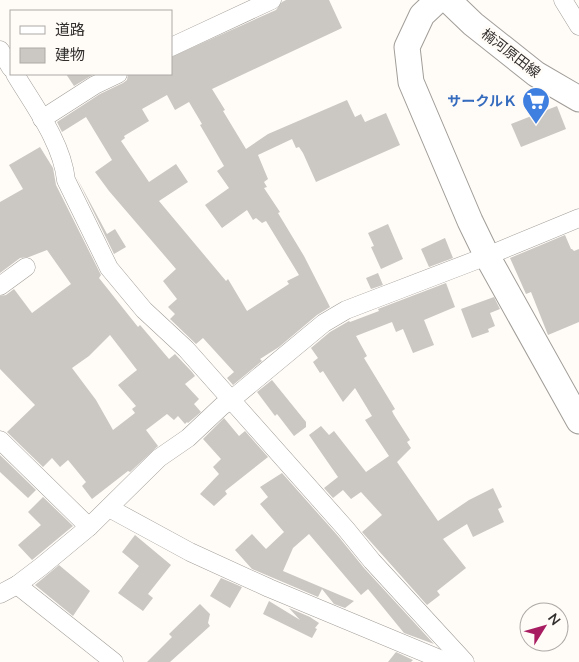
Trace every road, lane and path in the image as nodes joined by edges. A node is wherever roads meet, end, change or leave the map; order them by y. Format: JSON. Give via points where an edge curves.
{"nodes":[{"id":1,"x":272,"y":0,"type":"edge"},
{"id":2,"x":438,"y":0,"type":"edge"},
{"id":3,"x":448,"y":0,"type":"edge"},
{"id":4,"x":563,"y":0,"type":"edge"},
{"id":5,"x":579,"y":26,"type":"edge"},
{"id":6,"x":172,"y":47,"type":"edge"},
{"id":7,"x":0,"y":50,"type":"edge"},
{"id":8,"x":10,"y":66,"type":"edge"},
{"id":9,"x":16,"y":75,"type":"edge"},
{"id":10,"x":116,"y":75,"type":"edge"},
{"id":11,"x":579,"y":99,"type":"edge"},
{"id":12,"x":42,"y":119,"type":"junction"},
{"id":13,"x":579,"y":218,"type":"edge"},
{"id":14,"x":487,"y":256,"type":"junction"},
{"id":15,"x":26,"y":267,"type":"dead end"},
{"id":16,"x":0,"y":286,"type":"edge"},
{"id":17,"x":231,"y":400,"type":"junction"},
{"id":18,"x":579,"y":421,"type":"edge"},
{"id":19,"x":0,"y":440,"type":"edge"},
{"id":20,"x":109,"y":508,"type":"junction"},
{"id":21,"x":89,"y":526,"type":"junction"},
{"id":22,"x":5,"y":590,"type":"edge"},
{"id":23,"x":114,"y":662,"type":"edge"},
{"id":24,"x":447,"y":662,"type":"edge"},
{"id":25,"x":465,"y":662,"type":"edge"}],
"edges":[{"from":1,"to":6,"type":"street"},
{"from":2,"to":14,"type":"street","via":[[422,15],[407,47],[411,82]]},
{"from":3,"to":11,"type":"street","name":"楠河原田線","via":[[536,74]]},
{"from":4,"to":5,"type":"street"},
{"from":7,"to":8,"type":"street"},
{"from":9,"to":12,"type":"street"},
{"from":10,"to":12,"type":"street"},
{"from":12,"to":17,"type":"street","via":[[55,144],[66,180],[110,268],[144,310],[186,349]]},
{"from":13,"to":14,"type":"street"},
{"from":14,"to":17,"type":"street","via":[[346,310],[317,329]]},
{"from":14,"to":18,"type":"street"},
{"from":15,"to":16,"type":"street"},
{"from":17,"to":20,"type":"street","via":[[188,438],[159,458]]},
{"from":17,"to":25,"type":"street"},
{"from":19,"to":21,"type":"street"},
{"from":20,"to":21,"type":"street"},
{"from":20,"to":24,"type":"street","via":[[190,552],[269,588]]},
{"from":21,"to":22,"type":"street"},
{"from":22,"to":23,"type":"street"}]}
